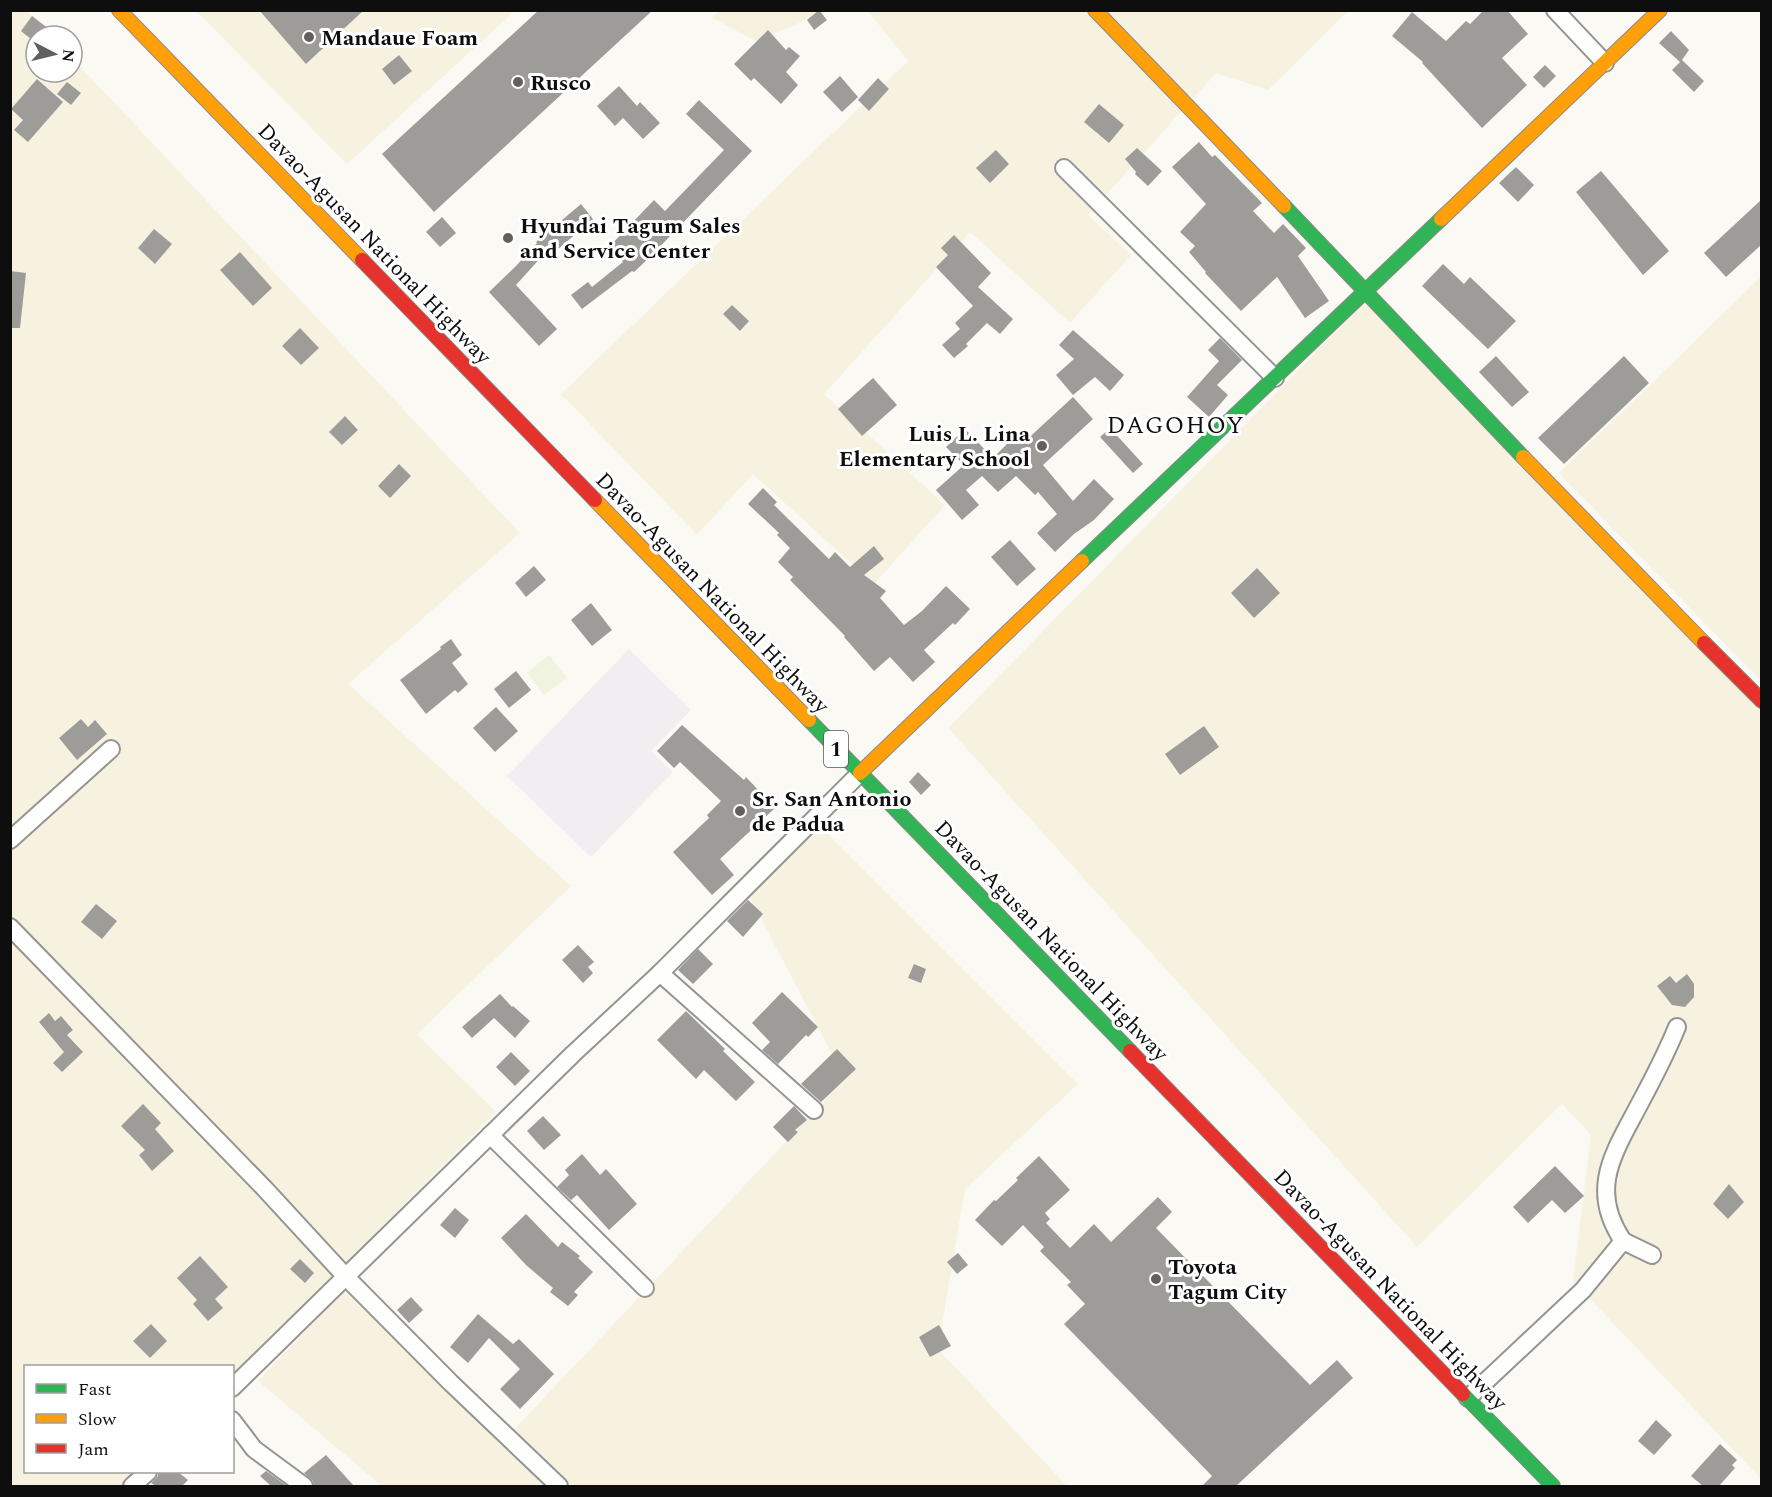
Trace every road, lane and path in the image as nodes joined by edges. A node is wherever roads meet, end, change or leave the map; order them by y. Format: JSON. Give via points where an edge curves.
{"nodes":[{"id":1,"x":119,"y":10,"type":"edge"},
{"id":2,"x":1095,"y":10,"type":"edge"},
{"id":3,"x":1555,"y":10,"type":"edge"},
{"id":4,"x":1660,"y":10,"type":"edge"},
{"id":5,"x":1605,"y":63,"type":"junction"},
{"id":6,"x":1064,"y":168,"type":"dead end"},
{"id":7,"x":1367,"y":291,"type":"junction"},
{"id":8,"x":1275,"y":378,"type":"junction"},
{"id":9,"x":1761,"y":701,"type":"edge"},
{"id":10,"x":111,"y":749,"type":"dead end"},
{"id":11,"x":860,"y":773,"type":"junction"},
{"id":12,"x":10,"y":840,"type":"edge"},
{"id":13,"x":10,"y":927,"type":"edge"},
{"id":14,"x":660,"y":973,"type":"junction"},
{"id":15,"x":1677,"y":1027,"type":"dead end"},
{"id":16,"x":814,"y":1110,"type":"dead end"},
{"id":17,"x":490,"y":1135,"type":"junction"},
{"id":18,"x":1623,"y":1241,"type":"junction"},
{"id":19,"x":1652,"y":1255,"type":"dead end"},
{"id":20,"x":346,"y":1277,"type":"junction"},
{"id":21,"x":645,"y":1288,"type":"dead end"},
{"id":22,"x":234,"y":1386,"type":"edge"},
{"id":23,"x":1468,"y":1398,"type":"junction"},
{"id":24,"x":234,"y":1423,"type":"edge"},
{"id":25,"x":304,"y":1486,"type":"edge"},
{"id":26,"x":559,"y":1486,"type":"edge"},
{"id":27,"x":1553,"y":1486,"type":"edge"}],
"edges":[{"from":1,"to":11,"type":"main road","name":"Davao-Agusan National Highway","number":"1"},
{"from":2,"to":7,"type":"main road"},
{"from":3,"to":5,"type":"street"},
{"from":4,"to":5,"type":"main road"},
{"from":5,"to":7,"type":"main road"},
{"from":6,"to":8,"type":"street"},
{"from":7,"to":8,"type":"main road"},
{"from":7,"to":9,"type":"main road"},
{"from":8,"to":11,"type":"main road"},
{"from":10,"to":12,"type":"street"},
{"from":11,"to":14,"type":"street"},
{"from":11,"to":23,"type":"main road","name":"Davao-Agusan National Highway","number":"1"},
{"from":13,"to":20,"type":"street"},
{"from":14,"to":16,"type":"street"},
{"from":14,"to":17,"type":"street"},
{"from":15,"to":18,"type":"street","via":[[1616,1147],[1608,1171],[1607,1208]]},
{"from":17,"to":20,"type":"street"},
{"from":17,"to":21,"type":"street"},
{"from":18,"to":19,"type":"street"},
{"from":18,"to":23,"type":"street","via":[[1583,1290]]},
{"from":20,"to":22,"type":"street"},
{"from":20,"to":26,"type":"street"},
{"from":23,"to":27,"type":"main road","name":"Davao-Agusan National Highway","number":"1"},
{"from":24,"to":25,"type":"street","via":[[254,1449]]}]}
